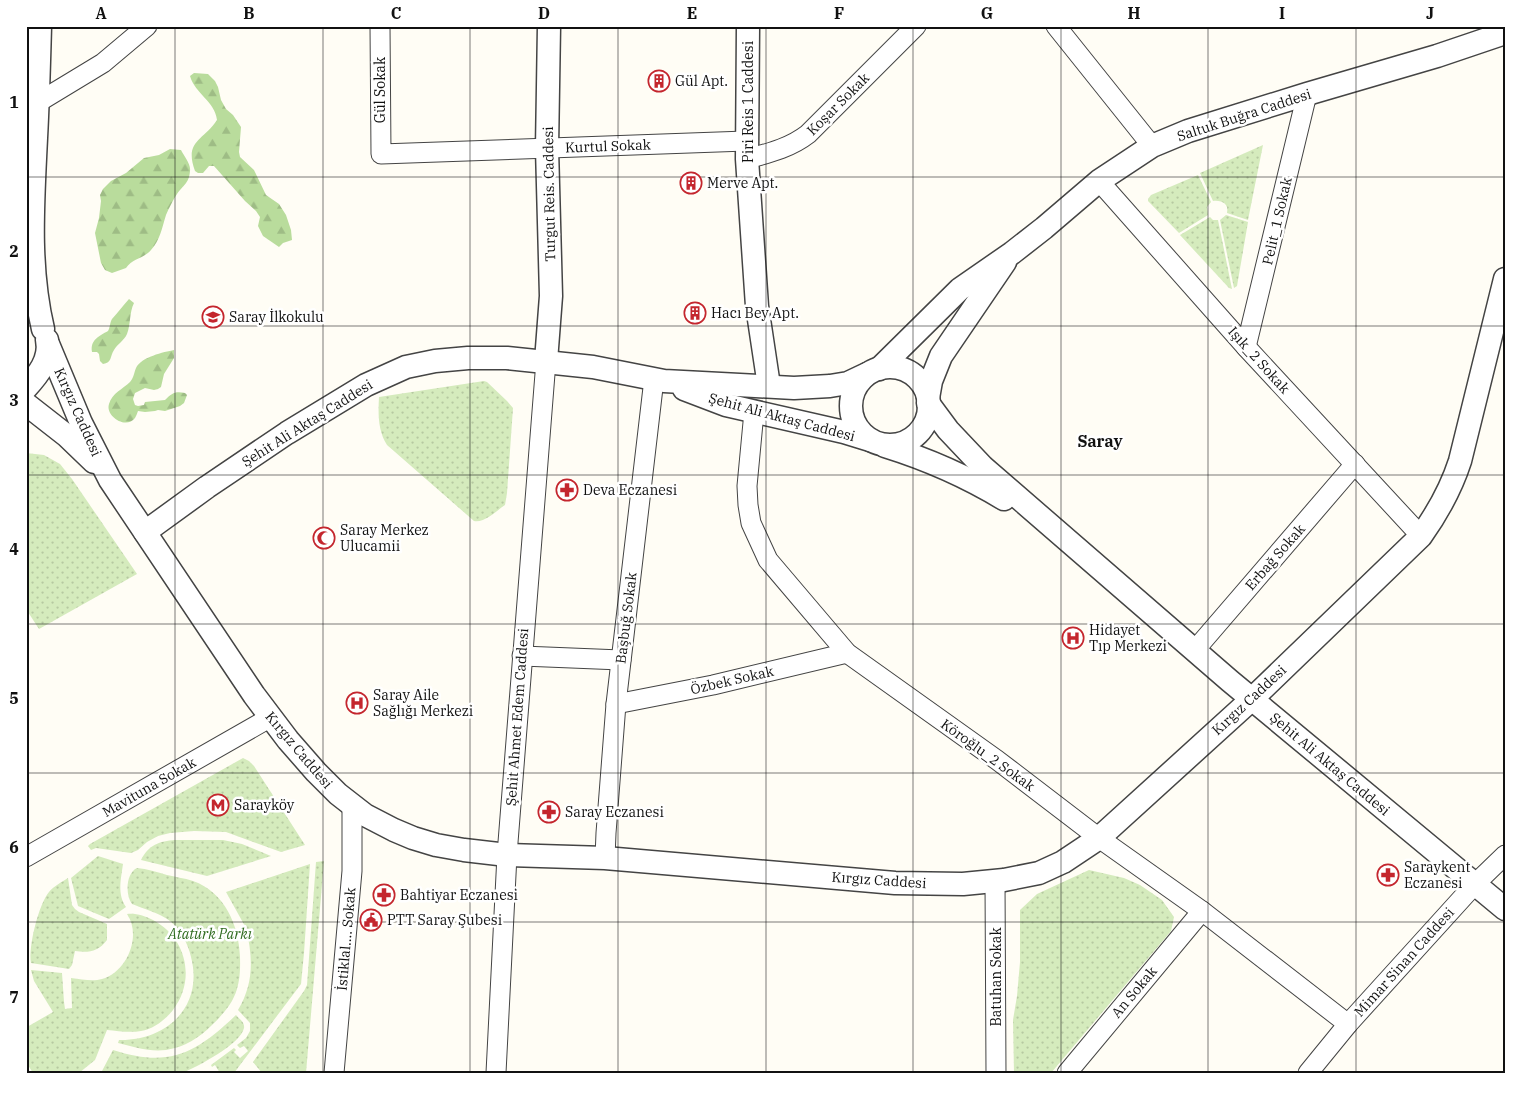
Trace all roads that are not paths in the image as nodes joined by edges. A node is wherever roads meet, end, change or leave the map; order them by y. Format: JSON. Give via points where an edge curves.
{"nodes":[{"id":1,"x":40,"y":26,"type":"edge"},
{"id":2,"x":148,"y":26,"type":"edge"},
{"id":3,"x":380,"y":26,"type":"edge"},
{"id":4,"x":549,"y":26,"type":"edge"},
{"id":5,"x":748,"y":26,"type":"edge"},
{"id":6,"x":916,"y":26,"type":"edge"},
{"id":7,"x":1056,"y":26,"type":"edge"},
{"id":8,"x":1505,"y":33,"type":"edge"},
{"id":9,"x":1307,"y":94,"type":"junction"},
{"id":10,"x":38,"y":103,"type":"junction"},
{"id":11,"x":1152,"y":146,"type":"junction"},
{"id":12,"x":548,"y":148,"type":"junction"},
{"id":13,"x":746,"y":150,"type":"junction"},
{"id":14,"x":381,"y":154,"type":"joint"},
{"id":15,"x":1099,"y":181,"type":"junction"},
{"id":16,"x":1012,"y":253,"type":"junction"},
{"id":17,"x":1504,"y":282,"type":"edge"},
{"id":18,"x":26,"y":314,"type":"edge"},
{"id":19,"x":46,"y":336,"type":"junction"},
{"id":20,"x":1246,"y":348,"type":"junction"},
{"id":21,"x":546,"y":361,"type":"junction"},
{"id":22,"x":873,"y":372,"type":"junction"},
{"id":23,"x":659,"y":380,"type":"junction"},
{"id":24,"x":769,"y":386,"type":"junction"},
{"id":25,"x":26,"y":388,"type":"edge"},
{"id":26,"x":928,"y":400,"type":"junction"},
{"id":27,"x":26,"y":404,"type":"edge"},
{"id":28,"x":754,"y":412,"type":"junction"},
{"id":29,"x":26,"y":422,"type":"edge"},
{"id":30,"x":57,"y":428,"type":"junction"},
{"id":31,"x":877,"y":443,"type":"junction"},
{"id":32,"x":1355,"y":464,"type":"junction"},
{"id":33,"x":110,"y":480,"type":"junction"},
{"id":34,"x":145,"y":532,"type":"junction"},
{"id":35,"x":1421,"y":536,"type":"junction"},
{"id":36,"x":1065,"y":539,"type":"junction"},
{"id":37,"x":1195,"y":650,"type":"junction"},
{"id":38,"x":847,"y":653,"type":"junction"},
{"id":39,"x":522,"y":656,"type":"junction"},
{"id":40,"x":621,"y":660,"type":"junction"},
{"id":41,"x":1252,"y":699,"type":"junction"},
{"id":42,"x":616,"y":704,"type":"junction"},
{"id":43,"x":271,"y":717,"type":"junction"},
{"id":44,"x":352,"y":805,"type":"junction"},
{"id":45,"x":1099,"y":838,"type":"junction"},
{"id":46,"x":507,"y":855,"type":"junction"},
{"id":47,"x":1505,"y":855,"type":"edge"},
{"id":48,"x":26,"y":857,"type":"edge"},
{"id":49,"x":605,"y":858,"type":"junction"},
{"id":50,"x":995,"y":881,"type":"junction"},
{"id":51,"x":1474,"y":884,"type":"junction"},
{"id":52,"x":1505,"y":909,"type":"edge"},
{"id":53,"x":1202,"y":911,"type":"junction"},
{"id":54,"x":1348,"y":1024,"type":"junction"},
{"id":55,"x":334,"y":1073,"type":"edge"},
{"id":56,"x":496,"y":1073,"type":"edge"},
{"id":57,"x":996,"y":1073,"type":"edge"},
{"id":58,"x":1067,"y":1073,"type":"edge"},
{"id":59,"x":1308,"y":1073,"type":"edge"}],
"edges":[{"from":1,"to":10,"type":"street"},
{"from":2,"to":10,"type":"street","via":[[103,63]]},
{"from":3,"to":14,"type":"street","name":"Gül Sokak"},
{"from":4,"to":12,"type":"street","name":"Turgut Reis. Caddesi"},
{"from":5,"to":13,"type":"street","name":"Piri Reis 1 Caddesi"},
{"from":6,"to":13,"type":"street","name":"Koşar Sokak","via":[[798,142],[774,152]]},
{"from":7,"to":11,"type":"street"},
{"from":8,"to":9,"type":"street","name":"Saltuk Buğra Caddesi"},
{"from":9,"to":11,"type":"street","name":"Saltuk Buğra Caddesi","via":[[1188,131]]},
{"from":9,"to":20,"type":"street","name":"Pelit_1 Sokak"},
{"from":10,"to":19,"type":"street","via":[[33,240],[35,289]]},
{"from":11,"to":15,"type":"street","name":"Saltuk Buğra Caddesi"},
{"from":12,"to":13,"type":"street","name":"Kurtul Sokak"},
{"from":12,"to":14,"type":"street","name":"Kurtul Sokak"},
{"from":12,"to":21,"type":"street","name":"Turgut Reis. Caddesi","via":[[551,296]]},
{"from":13,"to":24,"type":"street","name":"Piri Reis 1 Caddesi","via":[[757,306]]},
{"from":15,"to":16,"type":"street","name":"Saltuk Buğra Caddesi"},
{"from":15,"to":20,"type":"street","name":"Işık_2 Sokak"},
{"from":16,"to":22,"type":"street","name":"Saltuk Buğra Caddesi","via":[[960,289]]},
{"from":16,"to":26,"type":"street","name":"Saltuk Buğra Caddesi","via":[[941,356],[931,381]]},
{"from":17,"to":35,"type":"street","name":"Kırgız Caddesi","via":[[1460,461],[1440,508]]},
{"from":18,"to":19,"type":"street","via":[[35,320]]},
{"from":19,"to":25,"type":"street","via":[[45,358],[39,374]]},
{"from":19,"to":33,"type":"street","name":"Kırgız Caddesi","via":[[81,423]]},
{"from":20,"to":32,"type":"street","name":"Işık_2 Sokak"},
{"from":21,"to":23,"type":"street","name":"Şehit Ali Aktaş Caddesi"},
{"from":21,"to":34,"type":"street","name":"Şehit Ali Aktaş Caddesi","via":[[507,358],[435,361],[383,376],[287,433]]},
{"from":21,"to":39,"type":"street","name":"Şehit Ahmet Edem Caddesi"},
{"from":22,"to":24,"type":"street","name":"Şehit Ali Aktaş Caddesi","via":[[848,383],[830,386]]},
{"from":22,"to":26,"type":"street","name":"Şehit Ali Aktaş Caddesi","via":[[891,367],[904,370],[923,386]]},
{"from":22,"to":31,"type":"street","name":"Şehit Ali Aktaş Caddesi","via":[[858,383],[852,394],[851,407],[856,427]]},
{"from":23,"to":24,"type":"street","name":"Şehit Ali Aktaş Caddesi"},
{"from":23,"to":28,"type":"street","name":"Şehit Ali Aktaş Caddesi"},
{"from":23,"to":40,"type":"street","name":"Başbuğ Sokak"},
{"from":26,"to":31,"type":"street","name":"Şehit Ali Aktaş Caddesi","via":[[925,423],[912,439],[898,444]]},
{"from":26,"to":36,"type":"street","name":"Şehit Ali Aktaş Caddesi","via":[[948,430],[983,467]]},
{"from":27,"to":30,"type":"street","name":"Kırgız Caddesi"},
{"from":28,"to":31,"type":"street","name":"Şehit Ali Aktaş Caddesi","via":[[844,432]]},
{"from":28,"to":38,"type":"street","name":"Köroğlu_2 Sokak","via":[[747,486],[751,523],[768,560]]},
{"from":29,"to":30,"type":"street"},
{"from":30,"to":33,"type":"street","name":"Kırgız Caddesi"},
{"from":31,"to":36,"type":"street","name":"Şehit Ali Aktaş Caddesi","via":[[914,455],[983,486]]},
{"from":32,"to":35,"type":"street","name":"Işık_2 Sokak"},
{"from":32,"to":37,"type":"street","name":"Erbağ Sokak"},
{"from":33,"to":34,"type":"street","name":"Kırgız Caddesi"},
{"from":34,"to":43,"type":"street","name":"Kırgız Caddesi"},
{"from":35,"to":41,"type":"street","name":"Kırgız Caddesi"},
{"from":36,"to":37,"type":"street","name":"Şehit Ali Aktaş Caddesi"},
{"from":37,"to":41,"type":"street","name":"Şehit Ali Aktaş Caddesi"},
{"from":38,"to":42,"type":"street","name":"Özbek Sokak","via":[[713,686]]},
{"from":38,"to":45,"type":"street","name":"Köroğlu_2 Sokak","via":[[997,760]]},
{"from":39,"to":40,"type":"street"},
{"from":39,"to":46,"type":"street","name":"Şehit Ahmet Edem Caddesi"},
{"from":40,"to":42,"type":"street","name":"Başbuğ Sokak"},
{"from":41,"to":45,"type":"street","name":"Kırgız Caddesi"},
{"from":41,"to":51,"type":"street","name":"Şehit Ali Aktaş Caddesi"},
{"from":42,"to":49,"type":"street","name":"Başbuğ Sokak"},
{"from":43,"to":44,"type":"street","name":"Kırgız Caddesi","via":[[316,772]]},
{"from":43,"to":48,"type":"street","name":"Mavituna Sokak"},
{"from":44,"to":46,"type":"street","name":"Kırgız Caddesi","via":[[365,815],[413,838],[436,845]]},
{"from":44,"to":55,"type":"street","name":"İstiklal.... Sokak","via":[[352,871]]},
{"from":45,"to":50,"type":"street","name":"Kırgız Caddesi","via":[[1063,862],[1039,873]]},
{"from":45,"to":53,"type":"street","name":"Köroğlu_2 Sokak"},
{"from":46,"to":49,"type":"street","name":"Kırgız Caddesi"},
{"from":46,"to":56,"type":"street","name":"Şehit Ahmet Edem Caddesi"},
{"from":47,"to":51,"type":"street","name":"Mimar Sinan Caddesi"},
{"from":49,"to":50,"type":"street","name":"Kırgız Caddesi","via":[[895,883]]},
{"from":50,"to":57,"type":"street","name":"Batuhan Sokak"},
{"from":51,"to":52,"type":"street","name":"Şehit Ali Aktaş Caddesi"},
{"from":51,"to":54,"type":"street","name":"Mimar Sinan Caddesi"},
{"from":53,"to":54,"type":"street","name":"Köroğlu_2 Sokak"},
{"from":53,"to":58,"type":"street","name":"An Sokak"},
{"from":54,"to":59,"type":"street","name":"Mimar Sinan Caddesi"}]}
